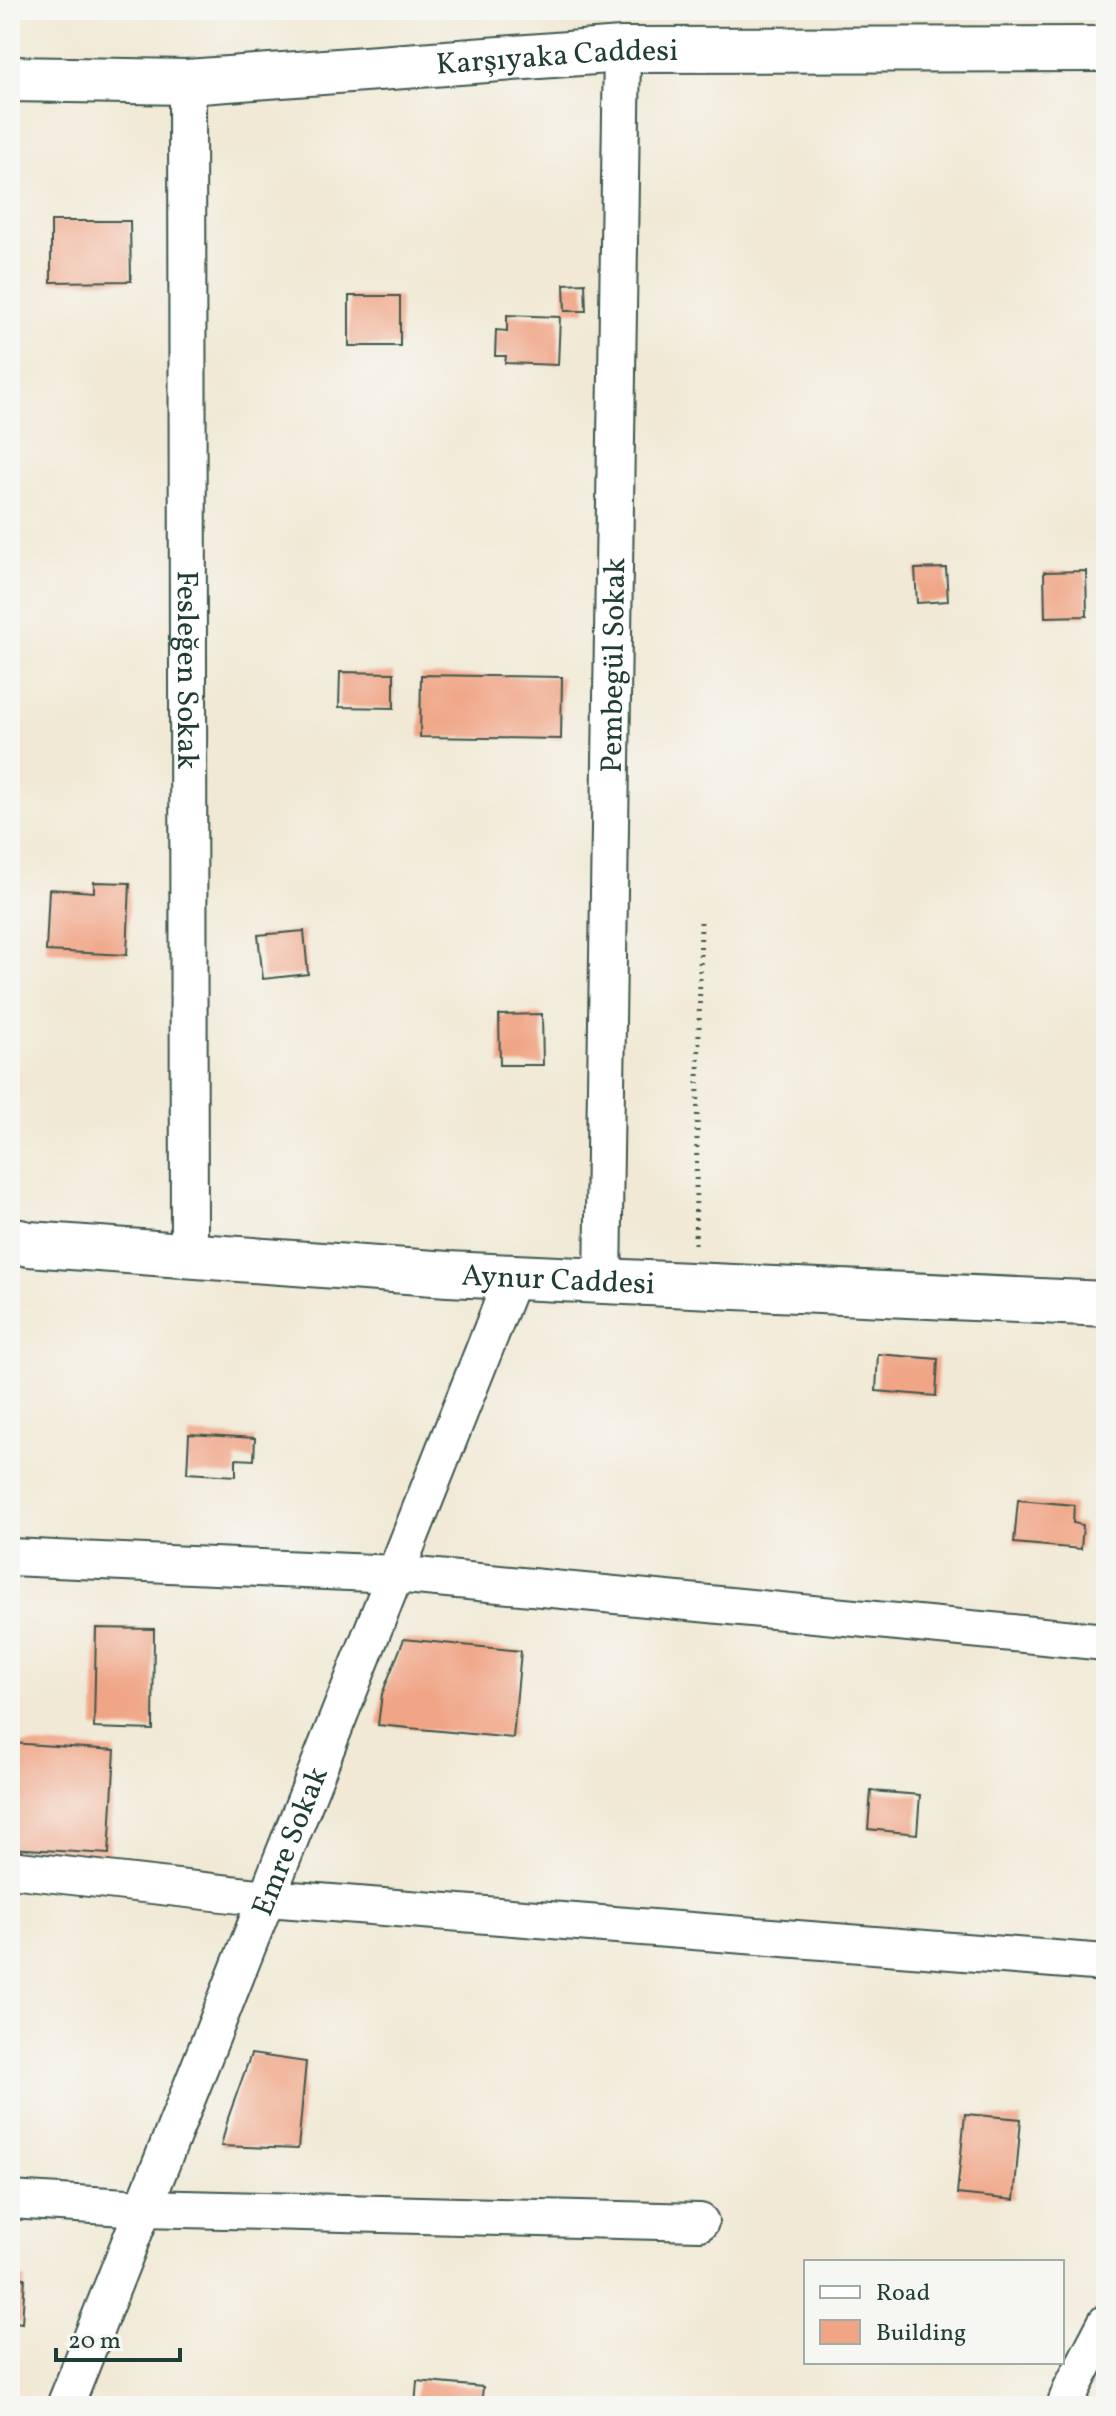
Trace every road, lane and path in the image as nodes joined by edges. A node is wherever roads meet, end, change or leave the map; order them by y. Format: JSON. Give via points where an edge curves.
{"nodes":[{"id":1,"x":1106,"y":49,"type":"edge"},
{"id":2,"x":622,"y":50,"type":"junction"},
{"id":3,"x":10,"y":79,"type":"edge"},
{"id":4,"x":187,"y":82,"type":"junction"},
{"id":5,"x":701,"y":922,"type":"dead end"},
{"id":6,"x":10,"y":1240,"type":"edge"},
{"id":7,"x":189,"y":1256,"type":"junction"},
{"id":8,"x":513,"y":1277,"type":"junction"},
{"id":9,"x":603,"y":1281,"type":"junction"},
{"id":10,"x":694,"y":1285,"type":"junction"},
{"id":11,"x":1106,"y":1304,"type":"edge"},
{"id":12,"x":10,"y":1557,"type":"edge"},
{"id":13,"x":395,"y":1574,"type":"junction"},
{"id":14,"x":1106,"y":1642,"type":"edge"},
{"id":15,"x":10,"y":1869,"type":"edge"},
{"id":16,"x":267,"y":1898,"type":"junction"},
{"id":17,"x":1106,"y":1963,"type":"edge"},
{"id":18,"x":10,"y":2200,"type":"edge"},
{"id":19,"x":143,"y":2208,"type":"junction"},
{"id":20,"x":700,"y":2222,"type":"dead end"},
{"id":21,"x":1106,"y":2323,"type":"edge"},
{"id":22,"x":65,"y":2406,"type":"edge"},
{"id":23,"x":1065,"y":2406,"type":"edge"}],
"edges":[{"from":1,"to":2,"type":"street","name":"Karşıyaka Caddesi"},
{"from":2,"to":4,"type":"street","name":"Karşıyaka Caddesi"},
{"from":2,"to":9,"type":"street","name":"Pembegül Sokak"},
{"from":3,"to":4,"type":"street","name":"Karşıyaka Caddesi"},
{"from":4,"to":7,"type":"street","name":"Fesleğen Sokak"},
{"from":5,"to":10,"type":"path"},
{"from":6,"to":7,"type":"street","name":"Aynur Caddesi"},
{"from":7,"to":8,"type":"street","name":"Aynur Caddesi"},
{"from":8,"to":9,"type":"street","name":"Aynur Caddesi"},
{"from":8,"to":13,"type":"street","name":"Emre Sokak"},
{"from":9,"to":10,"type":"street","name":"Aynur Caddesi"},
{"from":10,"to":11,"type":"street","name":"Aynur Caddesi"},
{"from":12,"to":13,"type":"street"},
{"from":13,"to":14,"type":"street"},
{"from":13,"to":16,"type":"street","name":"Emre Sokak"},
{"from":15,"to":16,"type":"street"},
{"from":16,"to":17,"type":"street"},
{"from":16,"to":19,"type":"street","name":"Emre Sokak"},
{"from":18,"to":19,"type":"street"},
{"from":19,"to":20,"type":"street"},
{"from":19,"to":22,"type":"street","name":"Emre Sokak"},
{"from":21,"to":23,"type":"street"}]}
